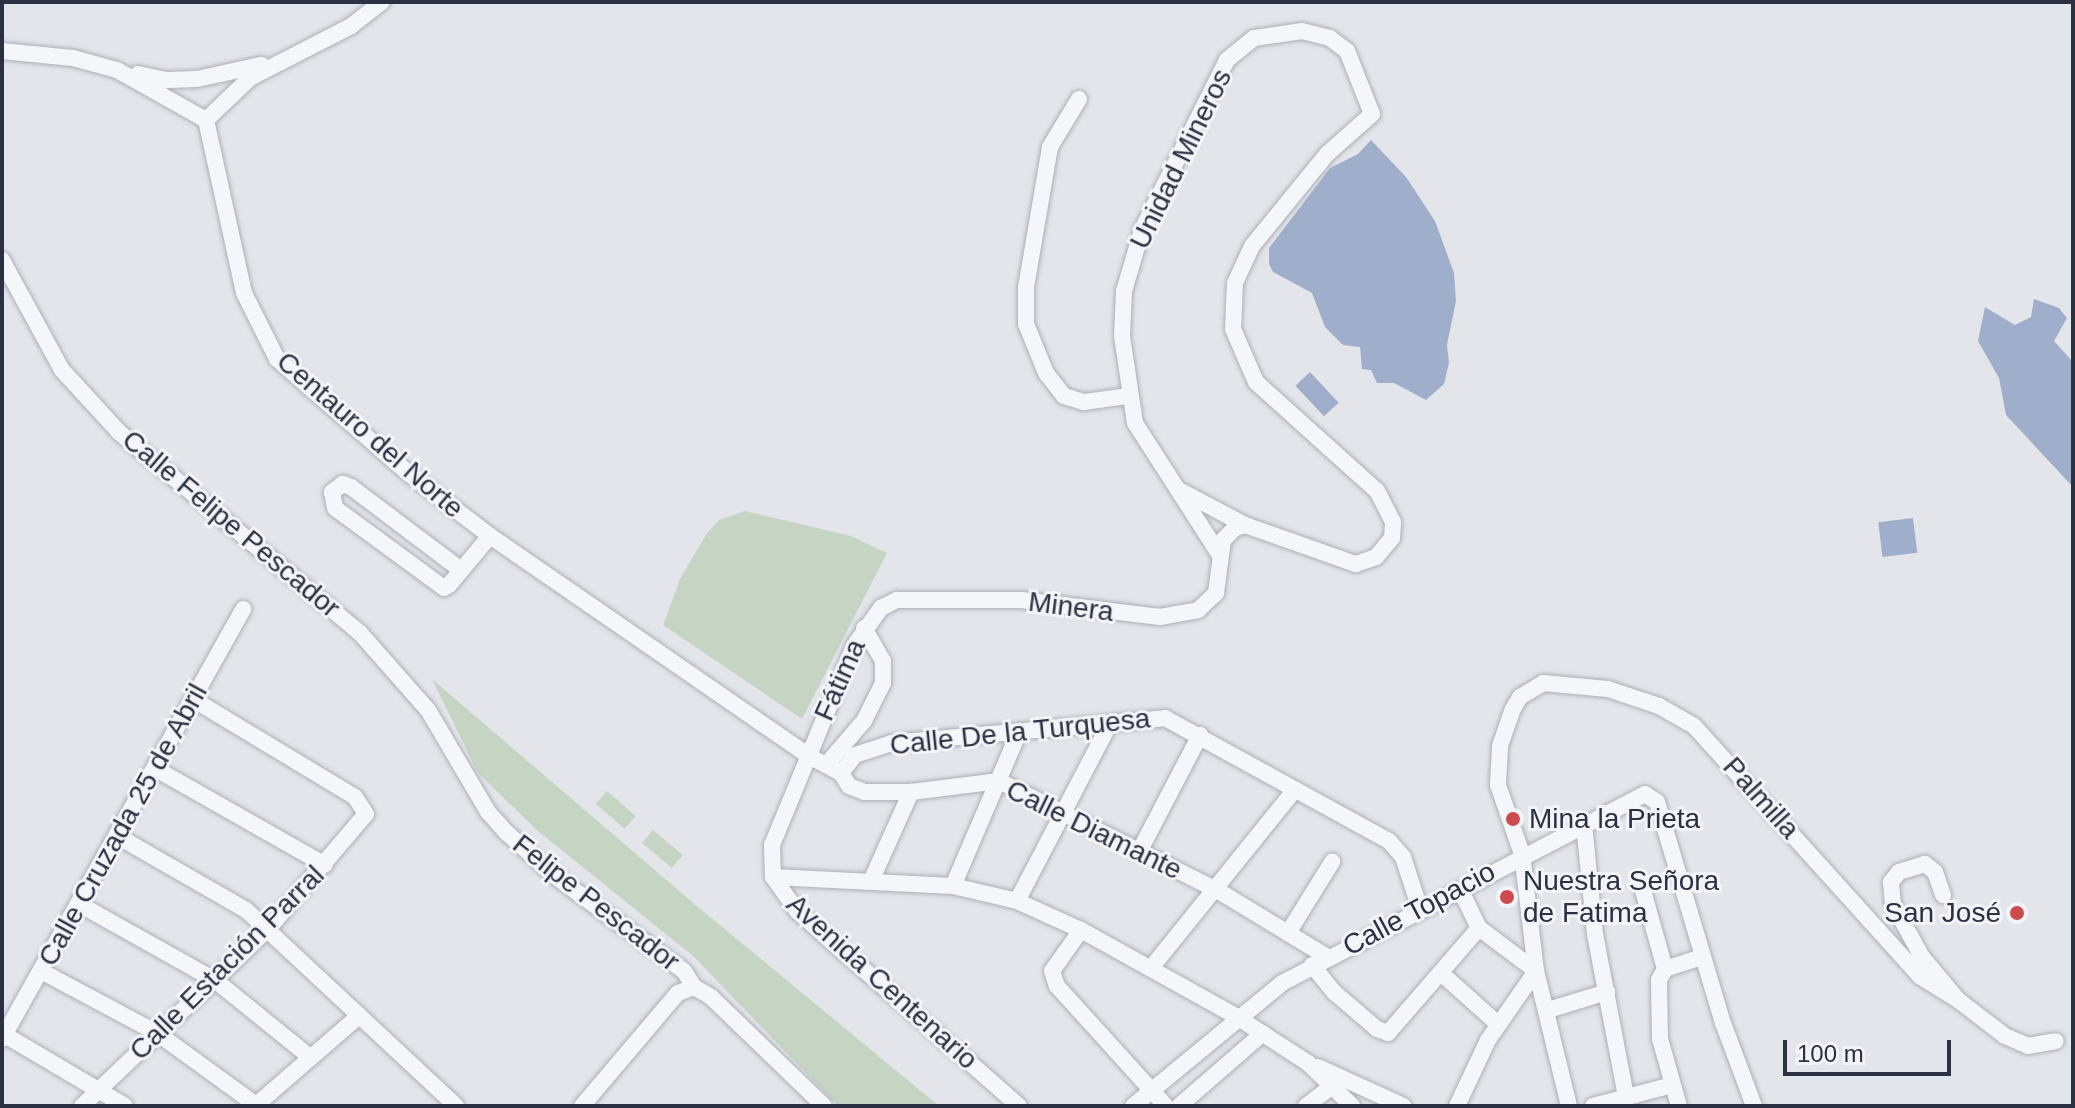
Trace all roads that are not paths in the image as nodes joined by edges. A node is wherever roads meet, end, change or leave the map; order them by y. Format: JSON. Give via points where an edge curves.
{"nodes":[{"id":1,"x":382,"y":2,"type":"edge"},
{"id":2,"x":2,"y":51,"type":"edge"},
{"id":3,"x":273,"y":63,"type":"junction"},
{"id":4,"x":117,"y":70,"type":"junction"},
{"id":5,"x":1079,"y":99,"type":"dead end"},
{"id":6,"x":206,"y":120,"type":"junction"},
{"id":7,"x":2,"y":260,"type":"edge"},
{"id":8,"x":1128,"y":396,"type":"junction"},
{"id":9,"x":1177,"y":489,"type":"junction"},
{"id":10,"x":1245,"y":525,"type":"junction"},
{"id":11,"x":490,"y":536,"type":"junction"},
{"id":12,"x":1219,"y":554,"type":"junction"},
{"id":13,"x":461,"y":570,"type":"junction"},
{"id":14,"x":881,"y":608,"type":"joint"},
{"id":15,"x":243,"y":609,"type":"dead end"},
{"id":16,"x":864,"y":628,"type":"junction"},
{"id":17,"x":194,"y":700,"type":"junction"},
{"id":18,"x":1109,"y":725,"type":"junction"},
{"id":19,"x":1019,"y":732,"type":"junction"},
{"id":20,"x":1200,"y":735,"type":"junction"},
{"id":21,"x":807,"y":755,"type":"junction"},
{"id":22,"x":156,"y":769,"type":"junction"},
{"id":23,"x":834,"y":769,"type":"junction"},
{"id":24,"x":468,"y":781,"type":"joint"},
{"id":25,"x":999,"y":781,"type":"junction"},
{"id":26,"x":1294,"y":791,"type":"junction"},
{"id":27,"x":911,"y":792,"type":"junction"},
{"id":28,"x":1063,"y":810,"type":"junction"},
{"id":29,"x":1584,"y":824,"type":"junction"},
{"id":30,"x":119,"y":837,"type":"junction"},
{"id":31,"x":1140,"y":850,"type":"junction"},
{"id":32,"x":1522,"y":854,"type":"junction"},
{"id":33,"x":1332,"y":862,"type":"dead end"},
{"id":34,"x":325,"y":865,"type":"junction"},
{"id":35,"x":773,"y":877,"type":"junction"},
{"id":36,"x":871,"y":881,"type":"junction"},
{"id":37,"x":953,"y":886,"type":"junction"},
{"id":38,"x":1642,"y":887,"type":"dead end"},
{"id":39,"x":1217,"y":890,"type":"junction"},
{"id":40,"x":1461,"y":891,"type":"junction"},
{"id":41,"x":1943,"y":895,"type":"dead end"},
{"id":42,"x":1017,"y":901,"type":"junction"},
{"id":43,"x":79,"y":904,"type":"junction"},
{"id":44,"x":1420,"y":909,"type":"junction"},
{"id":45,"x":1479,"y":928,"type":"junction"},
{"id":46,"x":268,"y":929,"type":"junction"},
{"id":47,"x":1081,"y":930,"type":"junction"},
{"id":48,"x":1288,"y":933,"type":"junction"},
{"id":49,"x":1703,"y":957,"type":"junction"},
{"id":50,"x":1320,"y":961,"type":"junction"},
{"id":51,"x":1151,"y":968,"type":"junction"},
{"id":52,"x":41,"y":971,"type":"junction"},
{"id":53,"x":1536,"y":971,"type":"junction"},
{"id":54,"x":1442,"y":974,"type":"junction"},
{"id":55,"x":1662,"y":975,"type":"junction"},
{"id":56,"x":216,"y":981,"type":"junction"},
{"id":57,"x":694,"y":987,"type":"junction"},
{"id":58,"x":1607,"y":992,"type":"junction"},
{"id":59,"x":1958,"y":1000,"type":"junction"},
{"id":60,"x":1548,"y":1010,"type":"junction"},
{"id":61,"x":359,"y":1016,"type":"junction"},
{"id":62,"x":1237,"y":1017,"type":"junction"},
{"id":63,"x":1498,"y":1024,"type":"junction"},
{"id":64,"x":157,"y":1033,"type":"junction"},
{"id":65,"x":1263,"y":1033,"type":"junction"},
{"id":66,"x":3,"y":1037,"type":"edge"},
{"id":67,"x":2056,"y":1041,"type":"dead end"},
{"id":68,"x":310,"y":1057,"type":"junction"},
{"id":69,"x":1338,"y":1081,"type":"junction"},
{"id":70,"x":1672,"y":1085,"type":"junction"},
{"id":71,"x":100,"y":1089,"type":"junction"},
{"id":72,"x":1151,"y":1091,"type":"junction"},
{"id":73,"x":1626,"y":1097,"type":"junction"},
{"id":74,"x":82,"y":1106,"type":"edge"},
{"id":75,"x":125,"y":1106,"type":"edge"},
{"id":76,"x":256,"y":1106,"type":"edge"},
{"id":77,"x":456,"y":1106,"type":"edge"},
{"id":78,"x":582,"y":1106,"type":"edge"},
{"id":79,"x":824,"y":1106,"type":"edge"},
{"id":80,"x":1019,"y":1106,"type":"edge"},
{"id":81,"x":1133,"y":1106,"type":"edge"},
{"id":82,"x":1166,"y":1106,"type":"edge"},
{"id":83,"x":1179,"y":1106,"type":"edge"},
{"id":84,"x":1306,"y":1106,"type":"edge"},
{"id":85,"x":1352,"y":1106,"type":"edge"},
{"id":86,"x":1403,"y":1106,"type":"edge"},
{"id":87,"x":1457,"y":1106,"type":"edge"},
{"id":88,"x":1569,"y":1106,"type":"edge"},
{"id":89,"x":1593,"y":1106,"type":"edge"},
{"id":90,"x":1679,"y":1106,"type":"edge"},
{"id":91,"x":1754,"y":1106,"type":"edge"}],
"edges":[{"from":1,"to":3,"type":"street","via":[[351,26]]},
{"from":2,"to":4,"type":"street","via":[[73,58]]},
{"from":3,"to":4,"type":"street","via":[[167,80]]},
{"from":3,"to":6,"type":"street","via":[[234,89]]},
{"from":4,"to":6,"type":"street"},
{"from":5,"to":8,"type":"street","via":[[1050,147],[1026,288],[1026,324],[1046,373],[1064,396],[1084,402]]},
{"from":6,"to":11,"type":"street","name":"Centauro del Norte","via":[[241,281],[264,343],[408,473]]},
{"from":7,"to":24,"type":"street","name":"Calle Felipe Pescador","via":[[62,370],[120,433],[360,633],[428,710]]},
{"from":8,"to":9,"type":"street","name":"Unidad Mineros","via":[[1141,438]]},
{"from":8,"to":10,"type":"street","name":"Unidad Mineros","via":[[1122,315],[1133,256],[1216,77],[1254,38],[1302,31],[1330,38],[1351,56],[1372,114],[1327,154],[1252,246],[1235,283],[1233,329],[1256,382],[1377,491],[1394,529],[1376,557],[1356,564]]},
{"from":9,"to":10,"type":"street"},
{"from":9,"to":12,"type":"street","name":"Unidad Mineros"},
{"from":10,"to":12,"type":"street","via":[[1227,534]]},
{"from":11,"to":13,"type":"street"},
{"from":11,"to":21,"type":"street","name":"Centauro del Norte"},
{"from":12,"to":14,"type":"street","name":"Minera","via":[[1216,593],[1198,610],[1160,617],[1021,600],[915,596]]},
{"from":13,"to":13,"type":"street","via":[[449,585],[436,585],[335,508],[332,492],[337,485],[351,487]]},
{"from":14,"to":16,"type":"street","name":"Fátima"},
{"from":15,"to":17,"type":"street","name":"Calle Cruzada 25 de Abril"},
{"from":16,"to":21,"type":"street","name":"Fátima"},
{"from":16,"to":23,"type":"street","via":[[883,661],[883,683]]},
{"from":17,"to":22,"type":"street","name":"Calle Cruzada 25 de Abril"},
{"from":17,"to":34,"type":"street","name":"Calle Estación Parral","via":[[355,797],[366,814]]},
{"from":18,"to":19,"type":"street","name":"Calle De la Turquesa"},
{"from":18,"to":20,"type":"street","name":"Calle De la Turquesa","via":[[1152,716]]},
{"from":18,"to":28,"type":"street"},
{"from":19,"to":23,"type":"street","name":"Calle De la Turquesa","via":[[879,746]]},
{"from":19,"to":25,"type":"street"},
{"from":20,"to":26,"type":"street","name":"Calle De la Turquesa"},
{"from":20,"to":31,"type":"street"},
{"from":21,"to":23,"type":"street","name":"Calle Diamante"},
{"from":21,"to":35,"type":"street","name":"Avenida Centenario","via":[[772,845]]},
{"from":22,"to":30,"type":"street","name":"Calle Cruzada 25 de Abril"},
{"from":22,"to":34,"type":"street"},
{"from":23,"to":27,"type":"street","name":"Calle Diamante","via":[[856,790]]},
{"from":24,"to":57,"type":"street","name":"Felipe Pescador","via":[[507,833],[555,876],[684,971]]},
{"from":25,"to":27,"type":"street","name":"Calle Diamante"},
{"from":25,"to":28,"type":"street","name":"Calle Diamante"},
{"from":25,"to":37,"type":"street"},
{"from":26,"to":39,"type":"street"},
{"from":26,"to":44,"type":"street","name":"Calle De la Turquesa","via":[[1389,841],[1403,857]]},
{"from":27,"to":36,"type":"street"},
{"from":28,"to":31,"type":"street","name":"Calle Diamante"},
{"from":28,"to":42,"type":"street"},
{"from":29,"to":32,"type":"street","name":"Calle Topacio"},
{"from":29,"to":49,"type":"street","name":"Calle Topacio","via":[[1639,796],[1650,795],[1657,802]]},
{"from":29,"to":58,"type":"street","via":[[1595,934]]},
{"from":30,"to":43,"type":"street","name":"Calle Cruzada 25 de Abril"},
{"from":30,"to":46,"type":"street","via":[[220,892]]},
{"from":31,"to":39,"type":"street","name":"Calle Diamante"},
{"from":32,"to":40,"type":"street","name":"Calle Topacio"},
{"from":32,"to":53,"type":"street"},
{"from":32,"to":59,"type":"street","name":"Palmilla","via":[[1504,814],[1497,764],[1505,726],[1520,697],[1543,683],[1608,689],[1681,717],[1742,775],[1921,977]]},
{"from":33,"to":48,"type":"street"},
{"from":34,"to":46,"type":"street","name":"Calle Estación Parral"},
{"from":35,"to":36,"type":"street"},
{"from":35,"to":80,"type":"street","name":"Avenida Centenario","via":[[797,911]]},
{"from":36,"to":37,"type":"street"},
{"from":37,"to":42,"type":"street"},
{"from":38,"to":55,"type":"street"},
{"from":39,"to":48,"type":"street","name":"Calle Diamante"},
{"from":39,"to":51,"type":"street"},
{"from":40,"to":44,"type":"street","name":"Calle Topacio"},
{"from":40,"to":45,"type":"street"},
{"from":41,"to":59,"type":"street","via":[[1935,872],[1925,864],[1899,872],[1890,887],[1912,943]]},
{"from":42,"to":47,"type":"street"},
{"from":43,"to":52,"type":"street","name":"Calle Cruzada 25 de Abril"},
{"from":43,"to":56,"type":"street"},
{"from":44,"to":50,"type":"street","name":"Calle Topacio"},
{"from":45,"to":53,"type":"street"},
{"from":45,"to":54,"type":"street"},
{"from":46,"to":56,"type":"street","name":"Calle Estación Parral"},
{"from":46,"to":61,"type":"street"},
{"from":47,"to":51,"type":"street"},
{"from":47,"to":72,"type":"street","via":[[1056,963],[1053,977]]},
{"from":48,"to":50,"type":"street","name":"Calle Diamante"},
{"from":49,"to":55,"type":"street"},
{"from":49,"to":91,"type":"street"},
{"from":50,"to":54,"type":"street","name":"Calle Diamante","via":[[1377,1029],[1391,1031]]},
{"from":50,"to":62,"type":"street","name":"Calle Topacio"},
{"from":51,"to":62,"type":"street"},
{"from":52,"to":64,"type":"street"},
{"from":52,"to":66,"type":"street","name":"Calle Cruzada 25 de Abril"},
{"from":53,"to":60,"type":"street"},
{"from":53,"to":63,"type":"street"},
{"from":54,"to":63,"type":"street"},
{"from":55,"to":70,"type":"street","via":[[1660,1039]]},
{"from":56,"to":64,"type":"street","name":"Calle Estación Parral"},
{"from":56,"to":68,"type":"street"},
{"from":57,"to":78,"type":"street","via":[[678,993]]},
{"from":57,"to":79,"type":"street","name":"Felipe Pescador","via":[[711,997]]},
{"from":58,"to":60,"type":"street"},
{"from":58,"to":73,"type":"street"},
{"from":59,"to":67,"type":"street","via":[[2017,1042]]},
{"from":60,"to":88,"type":"street"},
{"from":61,"to":68,"type":"street"},
{"from":61,"to":77,"type":"street"},
{"from":62,"to":65,"type":"street"},
{"from":62,"to":72,"type":"street","name":"Calle Topacio"},
{"from":63,"to":87,"type":"street"},
{"from":64,"to":71,"type":"street","name":"Calle Estación Parral"},
{"from":64,"to":76,"type":"street"},
{"from":65,"to":69,"type":"street"},
{"from":65,"to":83,"type":"street"},
{"from":66,"to":71,"type":"street"},
{"from":68,"to":76,"type":"street"},
{"from":69,"to":84,"type":"street"},
{"from":69,"to":85,"type":"street"},
{"from":69,"to":86,"type":"street"},
{"from":70,"to":73,"type":"street"},
{"from":70,"to":90,"type":"street"},
{"from":71,"to":74,"type":"street","name":"Calle Estación Parral"},
{"from":71,"to":75,"type":"street"},
{"from":72,"to":81,"type":"street","name":"Calle Topacio"},
{"from":72,"to":82,"type":"street"},
{"from":73,"to":89,"type":"street"}]}
